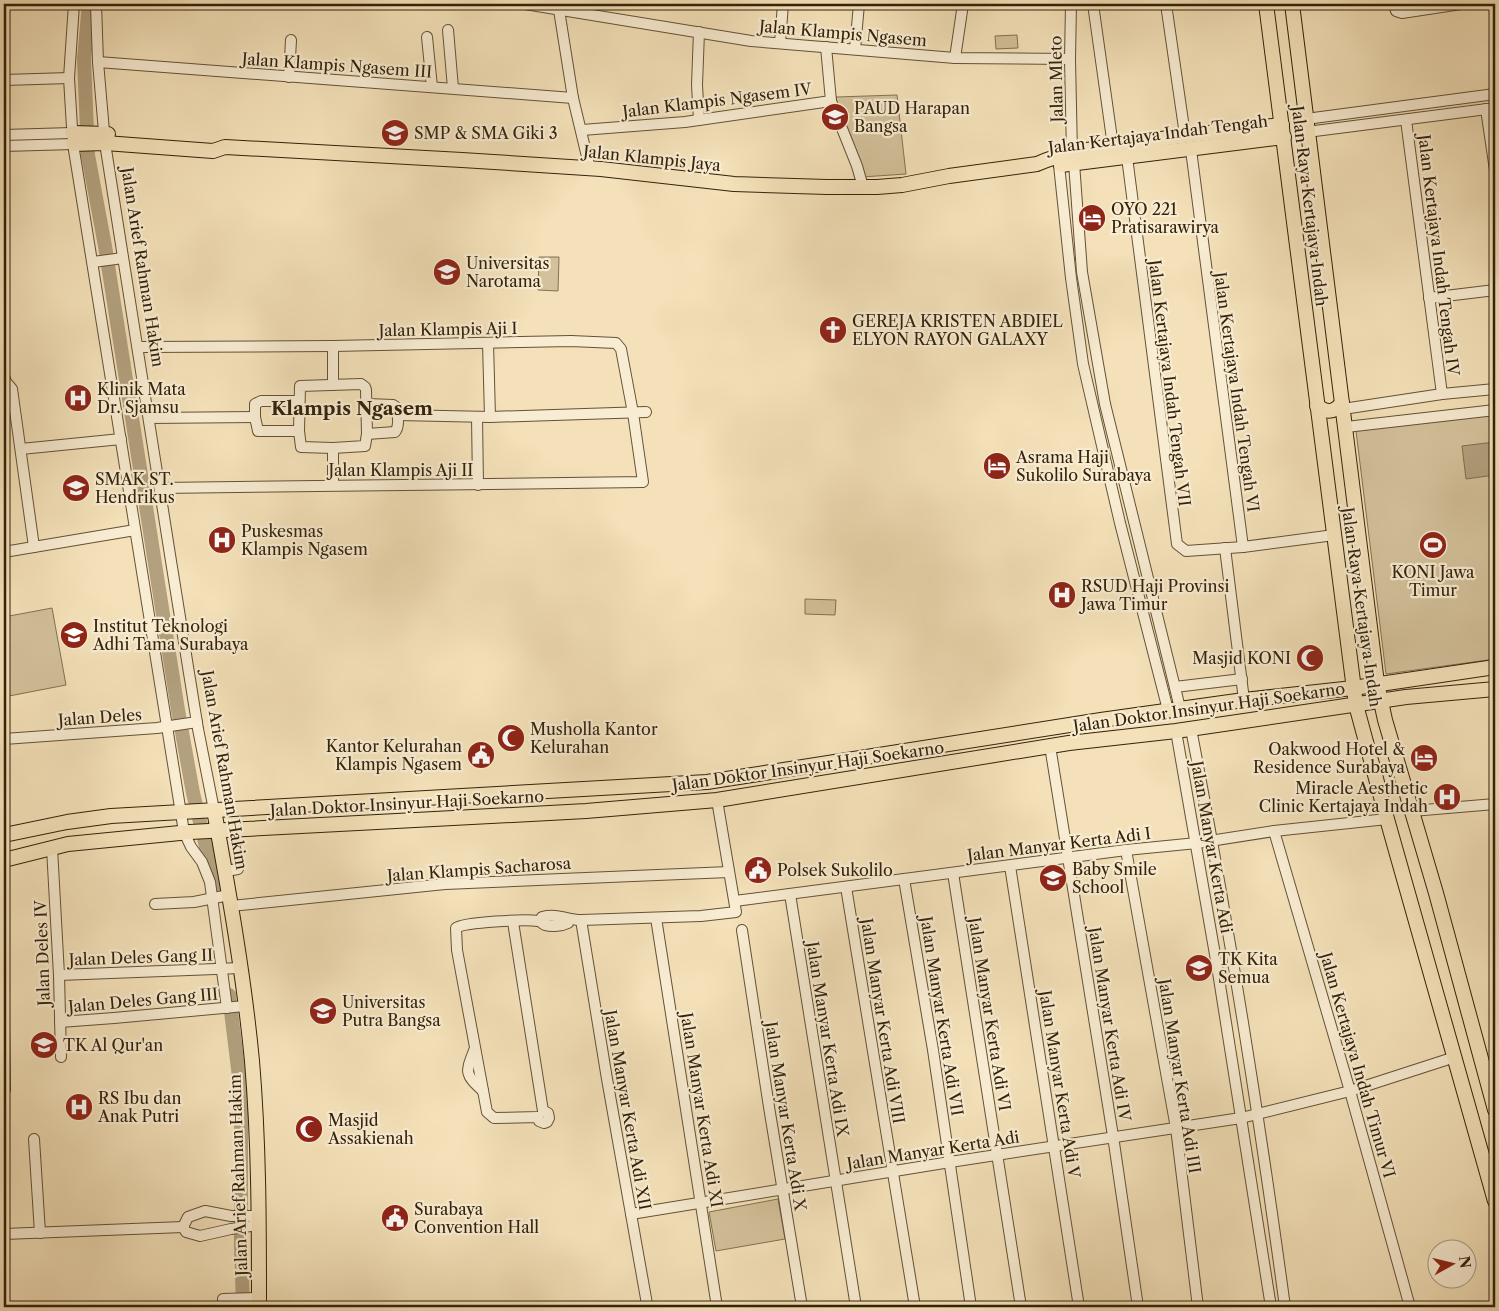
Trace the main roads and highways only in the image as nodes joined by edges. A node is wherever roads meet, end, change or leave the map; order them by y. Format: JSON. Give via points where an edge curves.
{"nodes":[{"id":1,"x":1266,"y":4,"type":"edge"},
{"id":2,"x":1292,"y":4,"type":"edge"},
{"id":3,"x":1283,"y":131,"type":"junction"},
{"id":4,"x":1252,"y":135,"type":"junction"},
{"id":5,"x":76,"y":138,"type":"road end"},
{"id":6,"x":1093,"y":155,"type":"junction"},
{"id":7,"x":1067,"y":160,"type":"joint"},
{"id":8,"x":1317,"y":406,"type":"junction"},
{"id":9,"x":1343,"y":406,"type":"junction"},
{"id":10,"x":1346,"y":430,"type":"junction"},
{"id":11,"x":1321,"y":436,"type":"junction"},
{"id":12,"x":1495,"y":666,"type":"edge"},
{"id":13,"x":1377,"y":683,"type":"junction"},
{"id":14,"x":1353,"y":688,"type":"junction"},
{"id":15,"x":1495,"y":689,"type":"edge"},
{"id":16,"x":1381,"y":701,"type":"junction"},
{"id":17,"x":1356,"y":705,"type":"junction"},
{"id":18,"x":1053,"y":727,"type":"junction"},
{"id":19,"x":1056,"y":745,"type":"junction"},
{"id":20,"x":604,"y":788,"type":"junction"},
{"id":21,"x":584,"y":790,"type":"junction"},
{"id":22,"x":605,"y":809,"type":"junction"},
{"id":23,"x":209,"y":810,"type":"junction"},
{"id":24,"x":586,"y":811,"type":"junction"},
{"id":25,"x":212,"y":831,"type":"junction"},
{"id":26,"x":4,"y":835,"type":"edge"},
{"id":27,"x":4,"y":860,"type":"edge"},
{"id":28,"x":1478,"y":1050,"type":"junction"},
{"id":29,"x":1455,"y":1057,"type":"junction"},
{"id":30,"x":1495,"y":1110,"type":"edge"},
{"id":31,"x":1495,"y":1201,"type":"edge"},
{"id":32,"x":256,"y":1301,"type":"edge"}],
"edges":[{"from":1,"to":3,"type":"main road","name":"Jalan Raya Kertajaya Indah"},
{"from":2,"to":9,"type":"main road","name":"Jalan Raya Kertajaya Indah"},
{"from":3,"to":4,"type":"main road","name":"Jalan Kertajaya Indah Tengah"},
{"from":3,"to":8,"type":"main road","name":"Jalan Raya Kertajaya Indah"},
{"from":4,"to":6,"type":"main road","name":"Jalan Kertajaya Indah Tengah","via":[[1191,150],[1127,157]]},
{"from":4,"to":6,"type":"main road","name":"Jalan Kertajaya Indah Tengah","via":[[1185,135],[1113,146]]},
{"from":5,"to":7,"type":"main road","name":"Jalan Klampis Jaya","via":[[214,142],[225,147],[590,169],[734,184],[863,187],[902,185],[1037,164],[1047,159]]},
{"from":6,"to":7,"type":"main road","name":"Jalan Kertajaya Indah Tengah"},
{"from":8,"to":9,"type":"main road","via":[[1332,411]]},
{"from":8,"to":11,"type":"main road","name":"Jalan Raya Kertajaya Indah"},
{"from":9,"to":10,"type":"main road","name":"Jalan Raya Kertajaya Indah"},
{"from":10,"to":11,"type":"main road","via":[[1332,426]]},
{"from":10,"to":13,"type":"main road","name":"Jalan Raya Kertajaya Indah"},
{"from":11,"to":14,"type":"main road","name":"Jalan Raya Kertajaya Indah"},
{"from":12,"to":13,"type":"main road","name":"Jalan Doktor Insinyur Haji Soekarno"},
{"from":13,"to":14,"type":"main road","name":"Jalan Doktor Insinyur Haji Soekarno"},
{"from":13,"to":16,"type":"main road","name":"Jalan Raya Kertajaya Indah"},
{"from":14,"to":17,"type":"main road","name":"Jalan Raya Kertajaya Indah"},
{"from":14,"to":18,"type":"main road","name":"Jalan Doktor Insinyur Haji Soekarno"},
{"from":15,"to":16,"type":"main road","name":"Jalan Doktor Insinyur Haji Soekarno"},
{"from":16,"to":17,"type":"main road","name":"Jalan Doktor Insinyur Haji Soekarno"},
{"from":16,"to":28,"type":"main road","name":"Jalan Raya Kertajaya Indah"},
{"from":17,"to":19,"type":"main road","name":"Jalan Doktor Insinyur Haji Soekarno"},
{"from":17,"to":29,"type":"main road","name":"Jalan Raya Kertajaya Indah"},
{"from":18,"to":19,"type":"main road"},
{"from":18,"to":20,"type":"main road","name":"Jalan Doktor Insinyur Haji Soekarno","via":[[707,782]]},
{"from":19,"to":22,"type":"main road","name":"Jalan Doktor Insinyur Haji Soekarno","via":[[717,800]]},
{"from":20,"to":21,"type":"main road","name":"Jalan Doktor Insinyur Haji Soekarno"},
{"from":20,"to":22,"type":"main road","via":[[598,797],[600,806]]},
{"from":21,"to":23,"type":"main road","name":"Jalan Doktor Insinyur Haji Soekarno"},
{"from":21,"to":24,"type":"main road","via":[[588,801]]},
{"from":22,"to":24,"type":"main road","name":"Jalan Doktor Insinyur Haji Soekarno"},
{"from":23,"to":25,"type":"main road","name":"Jalan Arief Rahman Hakim"},
{"from":23,"to":26,"type":"main road","name":"Jalan Doktor Insinyur Haji Soekarno","via":[[90,818]]},
{"from":24,"to":25,"type":"main road","name":"Jalan Doktor Insinyur Haji Soekarno"},
{"from":25,"to":27,"type":"main road","name":"Jalan Doktor Insinyur Haji Soekarno","via":[[68,844]]},
{"from":25,"to":32,"type":"main road","name":"Jalan Arief Rahman Hakim","via":[[232,870],[222,899],[234,1007],[256,1124],[252,1221]]},
{"from":28,"to":29,"type":"main road"},
{"from":28,"to":30,"type":"main road","name":"Jalan Raya Kertajaya Indah"},
{"from":29,"to":31,"type":"main road","name":"Jalan Raya Kertajaya Indah"}]}
